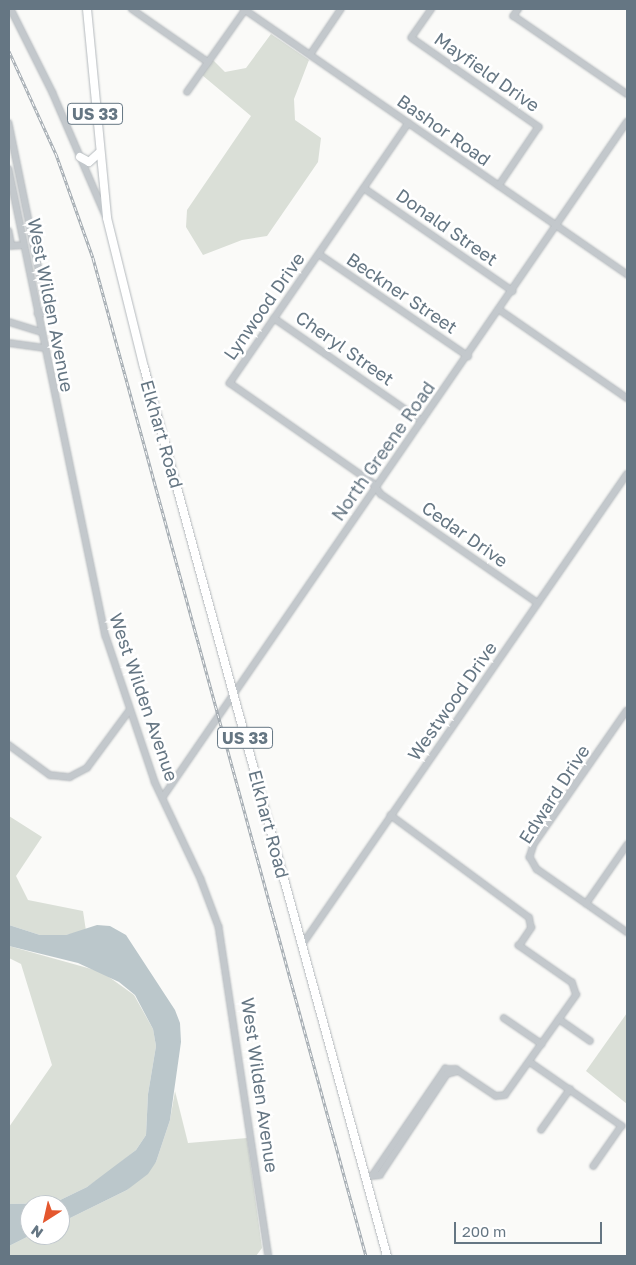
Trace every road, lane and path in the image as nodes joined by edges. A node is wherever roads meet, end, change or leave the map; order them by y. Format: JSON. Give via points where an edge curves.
{"nodes":[{"id":1,"x":11,"y":9,"type":"edge"},
{"id":2,"x":87,"y":9,"type":"edge"},
{"id":3,"x":132,"y":9,"type":"edge"},
{"id":4,"x":245,"y":9,"type":"edge"},
{"id":5,"x":341,"y":9,"type":"edge"},
{"id":6,"x":432,"y":9,"type":"edge"},
{"id":7,"x":519,"y":9,"type":"edge"},
{"id":8,"x":310,"y":55,"type":"junction"},
{"id":9,"x":208,"y":62,"type":"junction"},
{"id":10,"x":188,"y":92,"type":"dead end"},
{"id":11,"x":627,"y":94,"type":"edge"},
{"id":12,"x":627,"y":122,"type":"edge"},
{"id":13,"x":9,"y":123,"type":"edge"},
{"id":14,"x":409,"y":124,"type":"junction"},
{"id":15,"x":99,"y":153,"type":"junction"},
{"id":16,"x":80,"y":157,"type":"junction"},
{"id":17,"x":9,"y":169,"type":"edge"},
{"id":18,"x":499,"y":186,"type":"junction"},
{"id":19,"x":364,"y":188,"type":"junction"},
{"id":20,"x":107,"y":218,"type":"junction"},
{"id":21,"x":28,"y":219,"type":"junction"},
{"id":22,"x":19,"y":221,"type":"junction"},
{"id":23,"x":557,"y":226,"type":"junction"},
{"id":24,"x":9,"y":231,"type":"edge"},
{"id":25,"x":24,"y":245,"type":"junction"},
{"id":26,"x":10,"y":246,"type":"edge"},
{"id":27,"x":319,"y":254,"type":"junction"},
{"id":28,"x":627,"y":274,"type":"edge"},
{"id":29,"x":513,"y":291,"type":"junction"},
{"id":30,"x":500,"y":310,"type":"junction"},
{"id":31,"x":38,"y":314,"type":"junction"},
{"id":32,"x":274,"y":318,"type":"junction"},
{"id":33,"x":9,"y":322,"type":"edge"},
{"id":34,"x":42,"y":332,"type":"junction"},
{"id":35,"x":9,"y":343,"type":"edge"},
{"id":36,"x":45,"y":348,"type":"junction"},
{"id":37,"x":468,"y":356,"type":"junction"},
{"id":38,"x":627,"y":398,"type":"edge"},
{"id":39,"x":422,"y":421,"type":"junction"},
{"id":40,"x":627,"y":474,"type":"edge"},
{"id":41,"x":376,"y":488,"type":"junction"},
{"id":42,"x":538,"y":603,"type":"junction"},
{"id":43,"x":234,"y":695,"type":"junction"},
{"id":44,"x":129,"y":711,"type":"junction"},
{"id":45,"x":627,"y":711,"type":"edge"},
{"id":46,"x":9,"y":746,"type":"edge"},
{"id":47,"x":163,"y":797,"type":"junction"},
{"id":48,"x":391,"y":816,"type":"junction"},
{"id":49,"x":627,"y":845,"type":"edge"},
{"id":50,"x":586,"y":904,"type":"junction"},
{"id":51,"x":627,"y":932,"type":"edge"},
{"id":52,"x":302,"y":945,"type":"junction"},
{"id":53,"x":504,"y":1018,"type":"dead end"},
{"id":54,"x":559,"y":1020,"type":"junction"},
{"id":55,"x":590,"y":1041,"type":"dead end"},
{"id":56,"x":542,"y":1044,"type":"junction"},
{"id":57,"x":530,"y":1062,"type":"junction"},
{"id":58,"x":570,"y":1089,"type":"junction"},
{"id":59,"x":542,"y":1130,"type":"dead end"},
{"id":60,"x":594,"y":1166,"type":"dead end"},
{"id":61,"x":369,"y":1177,"type":"junction"},
{"id":62,"x":269,"y":1256,"type":"edge"},
{"id":63,"x":387,"y":1256,"type":"edge"}],
"edges":[{"from":1,"to":16,"type":"street","via":[[53,93]]},
{"from":2,"to":15,"type":"highway","number":"US 33"},
{"from":3,"to":9,"type":"street"},
{"from":4,"to":8,"type":"street","name":"Bashor Road"},
{"from":4,"to":9,"type":"street"},
{"from":5,"to":8,"type":"street"},
{"from":6,"to":18,"type":"street","name":"Mayfield Drive","via":[[412,38],[539,127]]},
{"from":7,"to":11,"type":"street","via":[[514,16]]},
{"from":8,"to":14,"type":"street","name":"Bashor Road"},
{"from":9,"to":10,"type":"street"},
{"from":12,"to":23,"type":"street","name":"North Greene Road"},
{"from":13,"to":21,"type":"street"},
{"from":14,"to":18,"type":"street","name":"Bashor Road"},
{"from":14,"to":19,"type":"street","name":"Lynwood Drive"},
{"from":15,"to":16,"type":"highway","via":[[89,162]]},
{"from":15,"to":20,"type":"highway","number":"US 33"},
{"from":16,"to":20,"type":"street"},
{"from":17,"to":22,"type":"street","name":"West Wilden Avenue"},
{"from":18,"to":23,"type":"street","name":"Bashor Road"},
{"from":19,"to":27,"type":"street","name":"Lynwood Drive"},
{"from":19,"to":29,"type":"street","name":"Donald Street"},
{"from":20,"to":43,"type":"highway","name":"Elkhart Road","number":"US 33","via":[[144,367]]},
{"from":21,"to":22,"type":"street"},
{"from":21,"to":31,"type":"street","via":[[48,313]]},
{"from":22,"to":25,"type":"street","name":"West Wilden Avenue"},
{"from":23,"to":28,"type":"street","name":"Bashor Road"},
{"from":23,"to":29,"type":"street","name":"North Greene Road"},
{"from":24,"to":26,"type":"street"},
{"from":25,"to":26,"type":"street"},
{"from":25,"to":31,"type":"street","name":"West Wilden Avenue"},
{"from":27,"to":32,"type":"street","name":"Lynwood Drive"},
{"from":27,"to":37,"type":"street","name":"Beckner Street"},
{"from":29,"to":30,"type":"street","name":"North Greene Road"},
{"from":30,"to":37,"type":"street","name":"North Greene Road"},
{"from":30,"to":38,"type":"street"},
{"from":31,"to":34,"type":"street","name":"West Wilden Avenue"},
{"from":32,"to":39,"type":"street","name":"Cheryl Street"},
{"from":32,"to":41,"type":"street","name":"Lynwood Drive","via":[[230,383]]},
{"from":33,"to":34,"type":"street"},
{"from":34,"to":36,"type":"street","name":"West Wilden Avenue"},
{"from":35,"to":36,"type":"street"},
{"from":36,"to":44,"type":"street","name":"West Wilden Avenue","via":[[99,610]]},
{"from":37,"to":39,"type":"street","name":"North Greene Road"},
{"from":39,"to":41,"type":"street","name":"North Greene Road"},
{"from":40,"to":42,"type":"street","name":"Westwood Drive"},
{"from":41,"to":42,"type":"street","name":"Cedar Drive"},
{"from":41,"to":43,"type":"street","name":"North Greene Road"},
{"from":42,"to":48,"type":"street","name":"Westwood Drive"},
{"from":43,"to":47,"type":"street","name":"North Greene Road"},
{"from":43,"to":52,"type":"highway","name":"Elkhart Road","number":"US 33"},
{"from":44,"to":46,"type":"street","via":[[87,768],[70,777],[50,775]]},
{"from":44,"to":47,"type":"street","name":"West Wilden Avenue"},
{"from":45,"to":50,"type":"street","name":"Edward Drive","via":[[534,845],[530,857],[537,869]]},
{"from":47,"to":62,"type":"street","name":"West Wilden Avenue","via":[[219,927]]},
{"from":48,"to":52,"type":"street","name":"Westwood Drive"},
{"from":48,"to":54,"type":"street","via":[[529,918],[531,928],[519,946],[575,987],[575,997]]},
{"from":49,"to":50,"type":"street"},
{"from":50,"to":51,"type":"street","name":"Edward Drive"},
{"from":52,"to":61,"type":"highway","name":"Elkhart Road","number":"US 33"},
{"from":53,"to":56,"type":"street"},
{"from":54,"to":55,"type":"street"},
{"from":54,"to":56,"type":"street"},
{"from":56,"to":57,"type":"street"},
{"from":57,"to":58,"type":"street"},
{"from":57,"to":61,"type":"street","via":[[508,1093],[500,1096],[460,1071],[447,1074],[380,1175]]},
{"from":58,"to":59,"type":"street"},
{"from":58,"to":60,"type":"street","via":[[622,1126]]},
{"from":61,"to":63,"type":"highway","name":"Elkhart Road","number":"US 33"}]}
